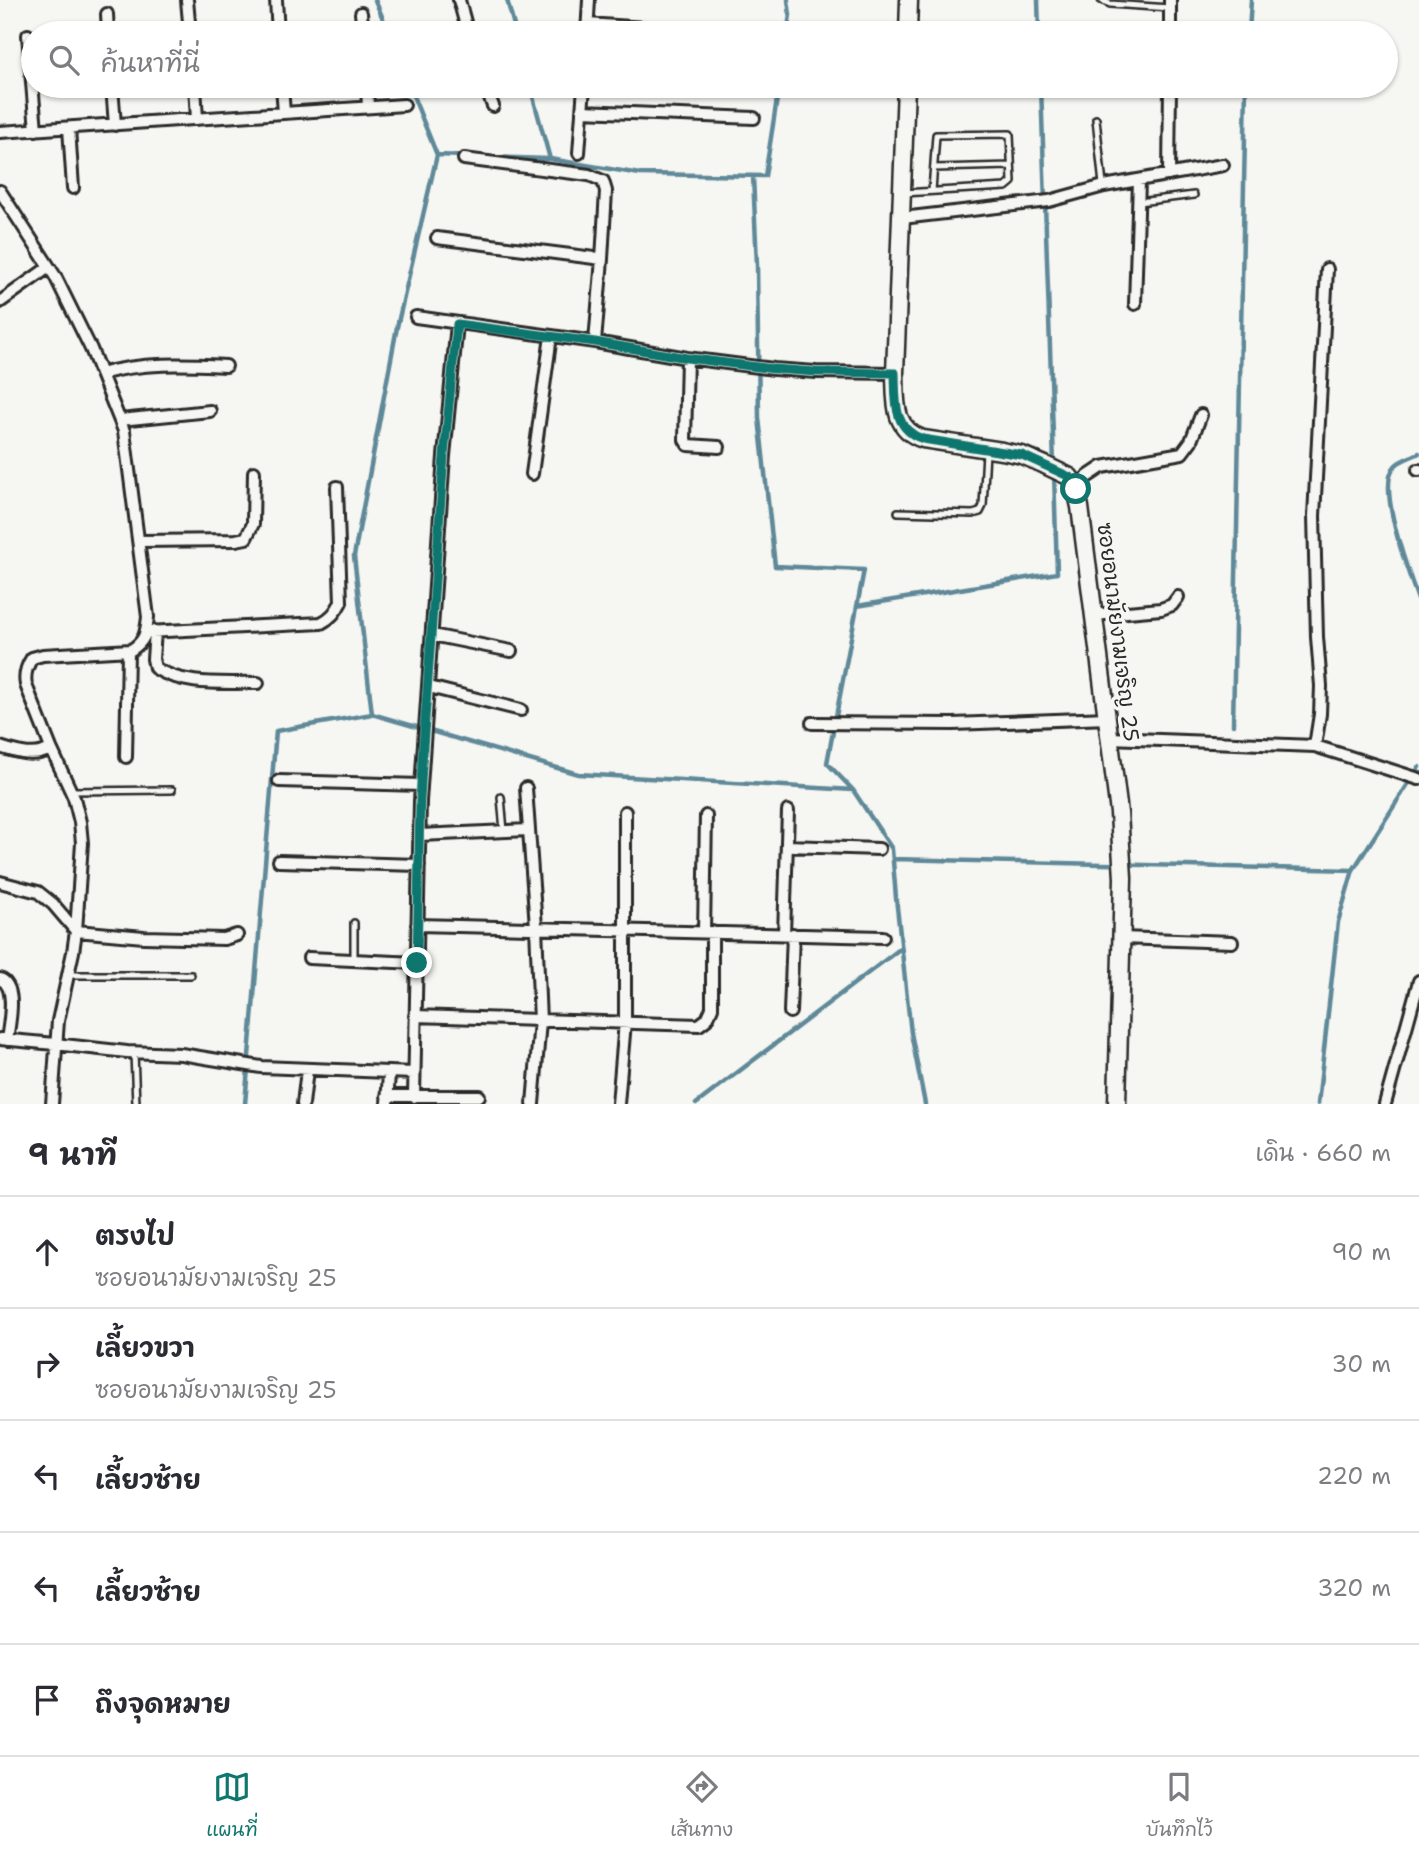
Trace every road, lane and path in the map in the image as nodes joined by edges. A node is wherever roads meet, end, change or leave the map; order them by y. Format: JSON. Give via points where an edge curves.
{"nodes":[{"id":1,"x":187,"y":0,"type":"edge"},
{"id":2,"x":276,"y":0,"type":"edge"},
{"id":3,"x":458,"y":0,"type":"edge"},
{"id":4,"x":589,"y":0,"type":"edge"},
{"id":5,"x":909,"y":0,"type":"edge"},
{"id":6,"x":1101,"y":0,"type":"edge"},
{"id":7,"x":1170,"y":4,"type":"edge"},
{"id":8,"x":361,"y":13,"type":"dead end"},
{"id":9,"x":107,"y":14,"type":"dead end"},
{"id":10,"x":107,"y":21,"type":"edge"},
{"id":11,"x":189,"y":21,"type":"edge"},
{"id":12,"x":277,"y":21,"type":"edge"},
{"id":13,"x":362,"y":21,"type":"edge"},
{"id":14,"x":464,"y":21,"type":"edge"},
{"id":15,"x":588,"y":21,"type":"edge"},
{"id":16,"x":908,"y":21,"type":"edge"},
{"id":17,"x":33,"y":98,"type":"edge"},
{"id":18,"x":113,"y":98,"type":"edge"},
{"id":19,"x":195,"y":98,"type":"edge"},
{"id":20,"x":283,"y":98,"type":"edge"},
{"id":21,"x":368,"y":98,"type":"edge"},
{"id":22,"x":490,"y":98,"type":"edge"},
{"id":23,"x":583,"y":98,"type":"edge"},
{"id":24,"x":906,"y":98,"type":"edge"},
{"id":25,"x":1170,"y":98,"type":"edge"},
{"id":26,"x":404,"y":105,"type":"dead end"},
{"id":27,"x":493,"y":106,"type":"dead end"},
{"id":28,"x":368,"y":107,"type":"junction"},
{"id":29,"x":582,"y":111,"type":"junction"},
{"id":30,"x":284,"y":113,"type":"junction"},
{"id":31,"x":754,"y":118,"type":"dead end"},
{"id":32,"x":197,"y":119,"type":"junction"},
{"id":33,"x":1096,"y":119,"type":"dead end"},
{"id":34,"x":115,"y":125,"type":"junction"},
{"id":35,"x":69,"y":128,"type":"junction"},
{"id":36,"x":36,"y":130,"type":"junction"},
{"id":37,"x":0,"y":132,"type":"edge"},
{"id":38,"x":579,"y":153,"type":"dead end"},
{"id":39,"x":464,"y":159,"type":"dead end"},
{"id":40,"x":1223,"y":165,"type":"dead end"},
{"id":41,"x":1011,"y":166,"type":"junction"},
{"id":42,"x":934,"y":168,"type":"junction"},
{"id":43,"x":1169,"y":175,"type":"junction"},
{"id":44,"x":1139,"y":181,"type":"junction"},
{"id":45,"x":1104,"y":186,"type":"junction"},
{"id":46,"x":73,"y":188,"type":"dead end"},
{"id":47,"x":0,"y":191,"type":"edge"},
{"id":48,"x":932,"y":191,"type":"junction"},
{"id":49,"x":903,"y":193,"type":"junction"},
{"id":50,"x":1194,"y":195,"type":"dead end"},
{"id":51,"x":1139,"y":202,"type":"junction"},
{"id":52,"x":902,"y":218,"type":"junction"},
{"id":53,"x":437,"y":238,"type":"dead end"},
{"id":54,"x":602,"y":259,"type":"junction"},
{"id":55,"x":49,"y":267,"type":"junction"},
{"id":56,"x":1327,"y":269,"type":"dead end"},
{"id":57,"x":0,"y":302,"type":"edge"},
{"id":58,"x":1135,"y":304,"type":"dead end"},
{"id":59,"x":416,"y":317,"type":"dead end"},
{"id":60,"x":457,"y":324,"type":"junction"},
{"id":61,"x":551,"y":336,"type":"junction"},
{"id":62,"x":595,"y":342,"type":"junction"},
{"id":63,"x":687,"y":358,"type":"junction"},
{"id":64,"x":226,"y":366,"type":"dead end"},
{"id":65,"x":895,"y":373,"type":"junction"},
{"id":66,"x":101,"y":374,"type":"junction"},
{"id":67,"x":211,"y":411,"type":"dead end"},
{"id":68,"x":1201,"y":415,"type":"dead end"},
{"id":69,"x":120,"y":420,"type":"junction"},
{"id":70,"x":719,"y":447,"type":"dead end"},
{"id":71,"x":986,"y":448,"type":"junction"},
{"id":72,"x":254,"y":472,"type":"dead end"},
{"id":73,"x":532,"y":474,"type":"dead end"},
{"id":74,"x":337,"y":487,"type":"dead end"},
{"id":75,"x":1076,"y":489,"type":"junction"},
{"id":76,"x":898,"y":512,"type":"dead end"},
{"id":77,"x":139,"y":541,"type":"junction"},
{"id":78,"x":1178,"y":597,"type":"dead end"},
{"id":79,"x":1094,"y":615,"type":"junction"},
{"id":80,"x":151,"y":631,"type":"junction"},
{"id":81,"x":432,"y":635,"type":"junction"},
{"id":82,"x":128,"y":650,"type":"junction"},
{"id":83,"x":511,"y":651,"type":"dead end"},
{"id":84,"x":258,"y":683,"type":"dead end"},
{"id":85,"x":429,"y":687,"type":"junction"},
{"id":86,"x":522,"y":710,"type":"dead end"},
{"id":87,"x":1108,"y":718,"type":"junction"},
{"id":88,"x":812,"y":723,"type":"dead end"},
{"id":89,"x":1110,"y":738,"type":"junction"},
{"id":90,"x":1315,"y":746,"type":"junction"},
{"id":91,"x":0,"y":747,"type":"edge"},
{"id":92,"x":51,"y":748,"type":"junction"},
{"id":93,"x":126,"y":757,"type":"dead end"},
{"id":94,"x":1419,"y":779,"type":"edge"},
{"id":95,"x":279,"y":782,"type":"dead end"},
{"id":96,"x":421,"y":785,"type":"junction"},
{"id":97,"x":526,"y":788,"type":"dead end"},
{"id":98,"x":172,"y":790,"type":"dead end"},
{"id":99,"x":71,"y":791,"type":"junction"},
{"id":100,"x":501,"y":797,"type":"dead end"},
{"id":101,"x":788,"y":811,"type":"dead end"},
{"id":102,"x":625,"y":812,"type":"dead end"},
{"id":103,"x":706,"y":816,"type":"dead end"},
{"id":104,"x":529,"y":830,"type":"junction"},
{"id":105,"x":504,"y":831,"type":"junction"},
{"id":106,"x":420,"y":835,"type":"junction"},
{"id":107,"x":787,"y":846,"type":"junction"},
{"id":108,"x":879,"y":849,"type":"dead end"},
{"id":109,"x":279,"y":861,"type":"dead end"},
{"id":110,"x":419,"y":865,"type":"junction"},
{"id":111,"x":0,"y":882,"type":"edge"},
{"id":112,"x":354,"y":923,"type":"dead end"},
{"id":113,"x":417,"y":925,"type":"junction"},
{"id":114,"x":536,"y":927,"type":"junction"},
{"id":115,"x":625,"y":930,"type":"junction"},
{"id":116,"x":76,"y":931,"type":"junction"},
{"id":117,"x":708,"y":932,"type":"junction"},
{"id":118,"x":237,"y":934,"type":"dead end"},
{"id":119,"x":788,"y":934,"type":"junction"},
{"id":120,"x":883,"y":937,"type":"dead end"},
{"id":121,"x":1121,"y":938,"type":"junction"},
{"id":122,"x":1232,"y":942,"type":"dead end"},
{"id":123,"x":309,"y":958,"type":"dead end"},
{"id":124,"x":354,"y":959,"type":"junction"},
{"id":125,"x":417,"y":963,"type":"junction"},
{"id":126,"x":68,"y":975,"type":"junction"},
{"id":127,"x":191,"y":975,"type":"dead end"},
{"id":128,"x":0,"y":979,"type":"edge"},
{"id":129,"x":1419,"y":981,"type":"edge"},
{"id":130,"x":790,"y":1012,"type":"dead end"},
{"id":131,"x":415,"y":1016,"type":"junction"},
{"id":132,"x":540,"y":1021,"type":"junction"},
{"id":133,"x":625,"y":1022,"type":"junction"},
{"id":134,"x":4,"y":1040,"type":"edge"},
{"id":135,"x":55,"y":1044,"type":"junction"},
{"id":136,"x":134,"y":1053,"type":"junction"},
{"id":137,"x":307,"y":1070,"type":"junction"},
{"id":138,"x":389,"y":1073,"type":"junction"},
{"id":139,"x":414,"y":1073,"type":"junction"},
{"id":140,"x":479,"y":1096,"type":"dead end"},
{"id":141,"x":414,"y":1097,"type":"junction"},
{"id":142,"x":387,"y":1100,"type":"edge"},
{"id":143,"x":52,"y":1104,"type":"edge"},
{"id":144,"x":136,"y":1104,"type":"edge"},
{"id":145,"x":303,"y":1104,"type":"edge"},
{"id":146,"x":533,"y":1104,"type":"edge"},
{"id":147,"x":618,"y":1104,"type":"edge"},
{"id":148,"x":1117,"y":1104,"type":"edge"},
{"id":149,"x":1385,"y":1104,"type":"edge"}],
"edges":[{"from":1,"to":11,"type":"street"},
{"from":2,"to":12,"type":"street"},
{"from":3,"to":14,"type":"street"},
{"from":4,"to":15,"type":"street"},
{"from":5,"to":16,"type":"street"},
{"from":6,"to":7,"type":"lane"},
{"from":8,"to":13,"type":"street"},
{"from":9,"to":10,"type":"street"},
{"from":17,"to":36,"type":"street"},
{"from":18,"to":34,"type":"street"},
{"from":19,"to":32,"type":"street"},
{"from":20,"to":30,"type":"street"},
{"from":21,"to":28,"type":"street"},
{"from":22,"to":27,"type":"street"},
{"from":23,"to":29,"type":"street"},
{"from":24,"to":49,"type":"street"},
{"from":25,"to":43,"type":"street"},
{"from":26,"to":28,"type":"street"},
{"from":28,"to":30,"type":"street"},
{"from":29,"to":31,"type":"street"},
{"from":29,"to":38,"type":"street"},
{"from":30,"to":32,"type":"street"},
{"from":32,"to":34,"type":"street"},
{"from":33,"to":45,"type":"lane"},
{"from":34,"to":35,"type":"street"},
{"from":35,"to":36,"type":"street"},
{"from":35,"to":46,"type":"street"},
{"from":36,"to":37,"type":"street"},
{"from":39,"to":54,"type":"street","via":[[589,175],[603,181]]},
{"from":40,"to":43,"type":"street"},
{"from":41,"to":42,"type":"lane"},
{"from":41,"to":42,"type":"lane","via":[[1010,134],[939,134],[934,138]]},
{"from":41,"to":48,"type":"lane","via":[[1012,181],[1006,187]]},
{"from":42,"to":48,"type":"lane"},
{"from":43,"to":44,"type":"street"},
{"from":44,"to":45,"type":"street"},
{"from":44,"to":51,"type":"street"},
{"from":45,"to":52,"type":"street","via":[[1049,201]]},
{"from":47,"to":55,"type":"street"},
{"from":48,"to":49,"type":"lane"},
{"from":49,"to":52,"type":"street"},
{"from":50,"to":51,"type":"lane"},
{"from":51,"to":58,"type":"street"},
{"from":52,"to":65,"type":"street"},
{"from":53,"to":54,"type":"street"},
{"from":54,"to":62,"type":"street"},
{"from":55,"to":57,"type":"street"},
{"from":55,"to":66,"type":"street"},
{"from":56,"to":90,"type":"street","via":[[1314,516],[1321,686]]},
{"from":59,"to":60,"type":"street"},
{"from":60,"to":61,"type":"street"},
{"from":60,"to":81,"type":"street"},
{"from":61,"to":62,"type":"street"},
{"from":61,"to":73,"type":"street"},
{"from":62,"to":63,"type":"street"},
{"from":63,"to":65,"type":"street","via":[[774,369]]},
{"from":63,"to":70,"type":"street","via":[[685,440]]},
{"from":64,"to":66,"type":"street","via":[[166,365]]},
{"from":65,"to":71,"type":"street","via":[[896,405],[906,430],[923,439]]},
{"from":66,"to":69,"type":"street"},
{"from":67,"to":69,"type":"street"},
{"from":68,"to":75,"type":"street","via":[[1182,453],[1102,467]]},
{"from":69,"to":77,"type":"street"},
{"from":71,"to":75,"type":"street","via":[[1022,455],[1061,472]]},
{"from":71,"to":76,"type":"lane","via":[[980,512]]},
{"from":72,"to":77,"type":"street","via":[[253,524],[246,538]]},
{"from":74,"to":80,"type":"street","via":[[341,602],[330,619]]},
{"from":75,"to":79,"type":"street","name":"ซอยอนามัยงามเจริญ 25"},
{"from":77,"to":80,"type":"street"},
{"from":78,"to":79,"type":"street","via":[[1161,609]]},
{"from":79,"to":87,"type":"street","name":"ซอยอนามัยงามเจริญ 25"},
{"from":80,"to":82,"type":"street","via":[[141,644]]},
{"from":80,"to":84,"type":"street","via":[[155,668],[164,674],[187,681]]},
{"from":81,"to":83,"type":"street"},
{"from":81,"to":85,"type":"street"},
{"from":82,"to":92,"type":"street","via":[[32,658],[26,685]]},
{"from":82,"to":93,"type":"street"},
{"from":85,"to":86,"type":"street"},
{"from":85,"to":96,"type":"street"},
{"from":87,"to":88,"type":"street"},
{"from":87,"to":89,"type":"street","name":"ซอยอนามัยงามเจริญ 25"},
{"from":89,"to":90,"type":"street"},
{"from":89,"to":121,"type":"street","name":"ซอยอนามัยงามเจริญ 25","via":[[1121,839]]},
{"from":90,"to":94,"type":"street"},
{"from":91,"to":92,"type":"street","via":[[28,754]]},
{"from":92,"to":99,"type":"street"},
{"from":95,"to":96,"type":"street"},
{"from":96,"to":106,"type":"street"},
{"from":97,"to":104,"type":"street"},
{"from":98,"to":99,"type":"lane"},
{"from":99,"to":116,"type":"street","via":[[80,822]]},
{"from":100,"to":105,"type":"lane"},
{"from":101,"to":107,"type":"street"},
{"from":102,"to":115,"type":"street"},
{"from":103,"to":117,"type":"street"},
{"from":104,"to":105,"type":"street"},
{"from":104,"to":114,"type":"street"},
{"from":105,"to":106,"type":"street"},
{"from":106,"to":110,"type":"street"},
{"from":107,"to":108,"type":"street"},
{"from":107,"to":119,"type":"street"},
{"from":109,"to":110,"type":"street"},
{"from":110,"to":113,"type":"street"},
{"from":111,"to":116,"type":"street","via":[[38,892]]},
{"from":112,"to":124,"type":"lane"},
{"from":113,"to":114,"type":"street"},
{"from":113,"to":125,"type":"street"},
{"from":114,"to":115,"type":"street"},
{"from":114,"to":132,"type":"street"},
{"from":115,"to":117,"type":"street"},
{"from":115,"to":133,"type":"street"},
{"from":116,"to":118,"type":"street","via":[[224,939]]},
{"from":116,"to":126,"type":"street"},
{"from":117,"to":119,"type":"street"},
{"from":117,"to":133,"type":"street","via":[[712,1008],[704,1023]]},
{"from":119,"to":120,"type":"street"},
{"from":119,"to":130,"type":"street"},
{"from":121,"to":122,"type":"street"},
{"from":121,"to":148,"type":"street","name":"ซอยอนามัยงามเจริญ 25"},
{"from":123,"to":124,"type":"street"},
{"from":124,"to":125,"type":"street"},
{"from":125,"to":131,"type":"street"},
{"from":126,"to":127,"type":"lane"},
{"from":126,"to":135,"type":"street"},
{"from":128,"to":134,"type":"street","via":[[11,994]]},
{"from":129,"to":149,"type":"street"},
{"from":131,"to":132,"type":"street"},
{"from":131,"to":139,"type":"street"},
{"from":132,"to":133,"type":"street"},
{"from":132,"to":146,"type":"street"},
{"from":133,"to":147,"type":"street"},
{"from":134,"to":135,"type":"street"},
{"from":135,"to":136,"type":"street"},
{"from":135,"to":143,"type":"street"},
{"from":136,"to":137,"type":"street","via":[[181,1054]]},
{"from":136,"to":144,"type":"lane"},
{"from":137,"to":138,"type":"street"},
{"from":137,"to":145,"type":"street"},
{"from":138,"to":139,"type":"street"},
{"from":138,"to":142,"type":"street"},
{"from":139,"to":141,"type":"street"},
{"from":140,"to":141,"type":"street"},
{"from":141,"to":142,"type":"street"}]}
